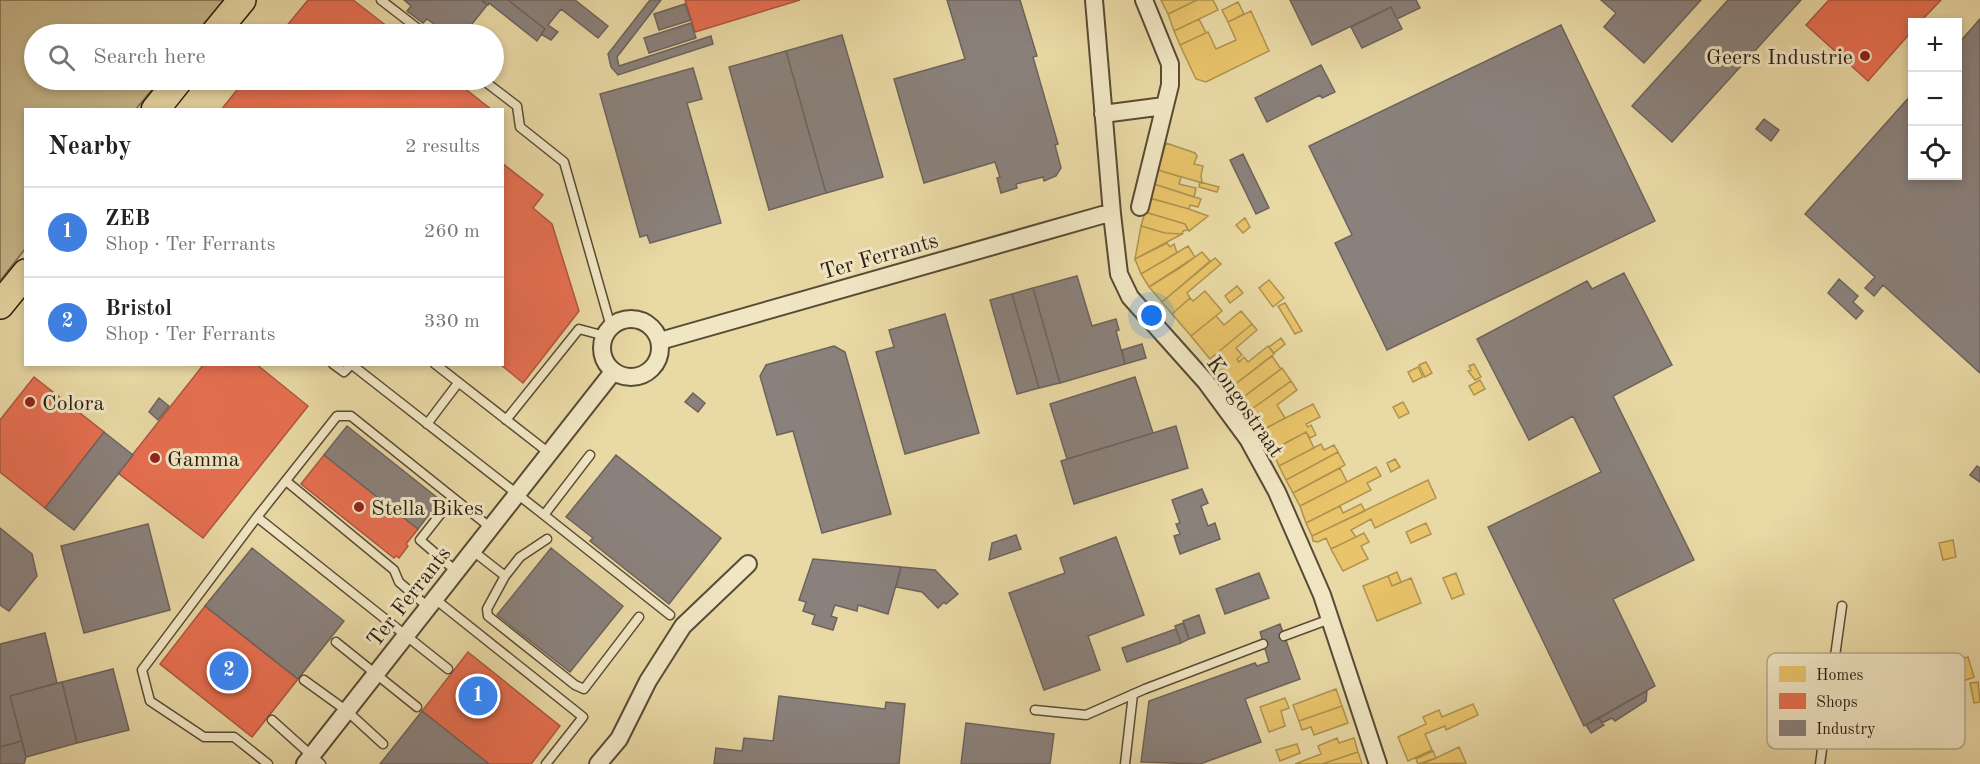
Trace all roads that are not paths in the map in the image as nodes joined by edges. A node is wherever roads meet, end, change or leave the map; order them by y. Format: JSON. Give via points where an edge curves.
{"nodes":[{"id":1,"x":242,"y":0,"type":"edge"},
{"id":2,"x":381,"y":0,"type":"edge"},
{"id":3,"x":1094,"y":0,"type":"edge"},
{"id":4,"x":1144,"y":0,"type":"edge"},
{"id":5,"x":222,"y":24,"type":"edge"},
{"id":6,"x":412,"y":24,"type":"edge"},
{"id":7,"x":171,"y":90,"type":"edge"},
{"id":8,"x":496,"y":90,"type":"edge"},
{"id":9,"x":1164,"y":106,"type":"junction"},
{"id":10,"x":157,"y":108,"type":"edge"},
{"id":11,"x":1103,"y":114,"type":"junction"},
{"id":12,"x":1140,"y":207,"type":"dead end"},
{"id":13,"x":1112,"y":214,"type":"junction"},
{"id":14,"x":24,"y":275,"type":"edge"},
{"id":15,"x":0,"y":305,"type":"edge"},
{"id":16,"x":608,"y":332,"type":"junction"},
{"id":17,"x":660,"y":341,"type":"junction"},
{"id":18,"x":336,"y":366,"type":"edge"},
{"id":19,"x":350,"y":366,"type":"edge"},
{"id":20,"x":352,"y":366,"type":"edge"},
{"id":21,"x":438,"y":366,"type":"edge"},
{"id":22,"x":613,"y":372,"type":"junction"},
{"id":23,"x":458,"y":382,"type":"junction"},
{"id":24,"x":506,"y":420,"type":"junction"},
{"id":25,"x":427,"y":424,"type":"junction"},
{"id":26,"x":549,"y":453,"type":"junction"},
{"id":27,"x":590,"y":455,"type":"dead end"},
{"id":28,"x":286,"y":482,"type":"junction"},
{"id":29,"x":518,"y":494,"type":"junction"},
{"id":30,"x":453,"y":498,"type":"junction"},
{"id":31,"x":544,"y":515,"type":"junction"},
{"id":32,"x":257,"y":517,"type":"junction"},
{"id":33,"x":491,"y":528,"type":"junction"},
{"id":34,"x":548,"y":539,"type":"dead end"},
{"id":35,"x":472,"y":551,"type":"junction"},
{"id":36,"x":748,"y":564,"type":"dead end"},
{"id":37,"x":457,"y":572,"type":"junction"},
{"id":38,"x":505,"y":576,"type":"junction"},
{"id":39,"x":432,"y":603,"type":"junction"},
{"id":40,"x":1842,"y":606,"type":"dead end"},
{"id":41,"x":670,"y":615,"type":"dead end"},
{"id":42,"x":639,"y":617,"type":"dead end"},
{"id":43,"x":1330,"y":619,"type":"junction"},
{"id":44,"x":406,"y":636,"type":"junction"},
{"id":45,"x":1284,"y":636,"type":"dead end"},
{"id":46,"x":336,"y":642,"type":"dead end"},
{"id":47,"x":1263,"y":644,"type":"dead end"},
{"id":48,"x":1835,"y":653,"type":"edge"},
{"id":49,"x":448,"y":669,"type":"dead end"},
{"id":50,"x":377,"y":673,"type":"junction"},
{"id":51,"x":304,"y":680,"type":"dead end"},
{"id":52,"x":1133,"y":694,"type":"junction"},
{"id":53,"x":417,"y":707,"type":"dead end"},
{"id":54,"x":1035,"y":710,"type":"dead end"},
{"id":55,"x":347,"y":711,"type":"junction"},
{"id":56,"x":272,"y":720,"type":"dead end"},
{"id":57,"x":383,"y":744,"type":"dead end"},
{"id":58,"x":1822,"y":749,"type":"edge"},
{"id":59,"x":313,"y":761,"type":"edge"},
{"id":60,"x":268,"y":764,"type":"edge"},
{"id":61,"x":546,"y":764,"type":"edge"},
{"id":62,"x":598,"y":764,"type":"edge"},
{"id":63,"x":1125,"y":764,"type":"edge"},
{"id":64,"x":1378,"y":764,"type":"edge"},
{"id":65,"x":1820,"y":764,"type":"edge"}],
"edges":[{"from":1,"to":5,"type":"main road"},
{"from":2,"to":6,"type":"lane"},
{"from":3,"to":11,"type":"street","name":"Kongostraat"},
{"from":4,"to":9,"type":"street","via":[[1170,64]]},
{"from":7,"to":10,"type":"main road"},
{"from":8,"to":16,"type":"lane","via":[[517,106],[520,127],[564,162]]},
{"from":9,"to":11,"type":"street"},
{"from":9,"to":12,"type":"street"},
{"from":11,"to":13,"type":"street","name":"Kongostraat"},
{"from":13,"to":17,"type":"street","name":"Ter Ferrants"},
{"from":13,"to":43,"type":"street","name":"Kongostraat","via":[[1119,274],[1130,297],[1206,382],[1248,440],[1277,492]]},
{"from":14,"to":15,"type":"main road"},
{"from":16,"to":17,"type":"street","via":[[619,322],[639,320],[656,332]]},
{"from":16,"to":22,"type":"street","via":[[602,350]]},
{"from":16,"to":24,"type":"lane","via":[[579,329]]},
{"from":17,"to":22,"type":"street","via":[[660,356],[648,372],[627,378]]},
{"from":18,"to":19,"type":"lane","via":[[344,372]]},
{"from":20,"to":25,"type":"lane"},
{"from":21,"to":23,"type":"lane"},
{"from":22,"to":26,"type":"street","name":"Ter Ferrants"},
{"from":23,"to":24,"type":"lane"},
{"from":23,"to":25,"type":"lane"},
{"from":24,"to":26,"type":"lane"},
{"from":25,"to":29,"type":"lane"},
{"from":26,"to":29,"type":"street","name":"Ter Ferrants"},
{"from":27,"to":31,"type":"lane"},
{"from":28,"to":30,"type":"lane","via":[[338,416],[351,416]]},
{"from":28,"to":32,"type":"lane"},
{"from":28,"to":39,"type":"lane","via":[[394,570],[399,582]]},
{"from":29,"to":31,"type":"lane"},
{"from":29,"to":33,"type":"street","name":"Ter Ferrants"},
{"from":30,"to":33,"type":"lane"},
{"from":30,"to":37,"type":"lane","via":[[420,540]]},
{"from":31,"to":41,"type":"lane"},
{"from":32,"to":44,"type":"lane"},
{"from":32,"to":60,"type":"lane","via":[[142,670],[150,701],[204,737],[234,737]]},
{"from":33,"to":35,"type":"street","name":"Ter Ferrants"},
{"from":34,"to":38,"type":"lane","via":[[520,557]]},
{"from":35,"to":37,"type":"street","name":"Ter Ferrants"},
{"from":35,"to":38,"type":"lane"},
{"from":36,"to":62,"type":"street","via":[[683,626],[648,681],[620,739]]},
{"from":37,"to":39,"type":"street","name":"Ter Ferrants"},
{"from":38,"to":42,"type":"lane","via":[[487,609],[488,616],[584,689]]},
{"from":39,"to":44,"type":"street","name":"Ter Ferrants"},
{"from":39,"to":61,"type":"lane","via":[[583,717]]},
{"from":40,"to":48,"type":"lane"},
{"from":43,"to":45,"type":"lane"},
{"from":43,"to":64,"type":"street","name":"Kongostraat"},
{"from":44,"to":49,"type":"lane"},
{"from":44,"to":50,"type":"street","name":"Ter Ferrants"},
{"from":46,"to":50,"type":"lane"},
{"from":47,"to":52,"type":"lane"},
{"from":50,"to":53,"type":"lane"},
{"from":50,"to":55,"type":"street","name":"Ter Ferrants"},
{"from":51,"to":55,"type":"lane"},
{"from":52,"to":54,"type":"lane","via":[[1086,715]]},
{"from":52,"to":63,"type":"lane"},
{"from":55,"to":57,"type":"lane"},
{"from":55,"to":59,"type":"street","name":"Ter Ferrants"},
{"from":56,"to":59,"type":"lane"},
{"from":58,"to":65,"type":"lane"}]}
